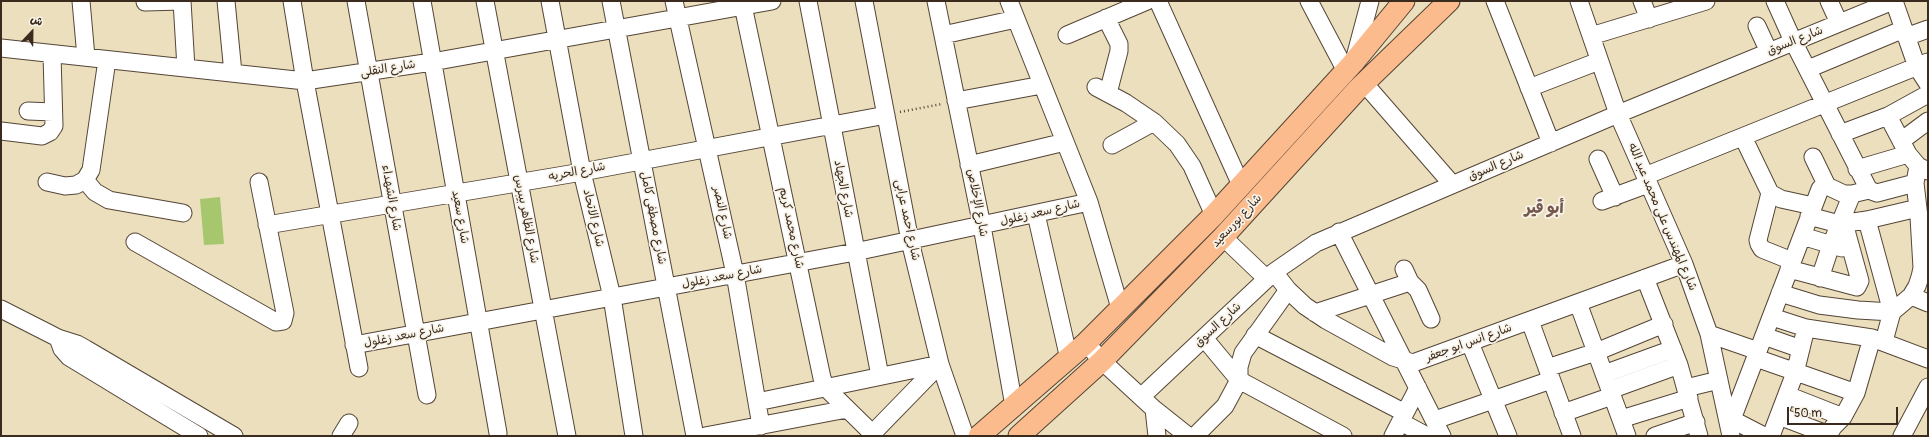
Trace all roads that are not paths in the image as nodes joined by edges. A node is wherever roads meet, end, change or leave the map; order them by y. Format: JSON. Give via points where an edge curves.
{"nodes":[{"id":1,"x":81,"y":1,"type":"edge"},
{"id":2,"x":182,"y":1,"type":"edge"},
{"id":3,"x":226,"y":1,"type":"edge"},
{"id":4,"x":292,"y":1,"type":"edge"},
{"id":5,"x":356,"y":1,"type":"edge"},
{"id":6,"x":422,"y":1,"type":"edge"},
{"id":7,"x":485,"y":1,"type":"edge"},
{"id":8,"x":550,"y":1,"type":"edge"},
{"id":9,"x":611,"y":1,"type":"edge"},
{"id":10,"x":674,"y":1,"type":"edge"},
{"id":11,"x":772,"y":1,"type":"edge"},
{"id":12,"x":808,"y":1,"type":"edge"},
{"id":13,"x":864,"y":1,"type":"edge"},
{"id":14,"x":936,"y":1,"type":"edge"},
{"id":15,"x":1009,"y":1,"type":"edge"},
{"id":16,"x":1147,"y":1,"type":"edge"},
{"id":17,"x":1158,"y":1,"type":"edge"},
{"id":18,"x":1309,"y":1,"type":"edge"},
{"id":19,"x":1370,"y":1,"type":"edge"},
{"id":20,"x":1404,"y":1,"type":"edge"},
{"id":21,"x":1449,"y":1,"type":"edge"},
{"id":22,"x":1495,"y":1,"type":"edge"},
{"id":23,"x":1579,"y":1,"type":"edge"},
{"id":24,"x":1642,"y":1,"type":"edge"},
{"id":25,"x":1706,"y":1,"type":"edge"},
{"id":26,"x":1776,"y":1,"type":"edge"},
{"id":27,"x":1829,"y":1,"type":"edge"},
{"id":28,"x":1893,"y":1,"type":"edge"},
{"id":29,"x":145,"y":2,"type":"dead end"},
{"id":30,"x":743,"y":4,"type":"edge"},
{"id":31,"x":677,"y":18,"type":"junction"},
{"id":32,"x":1106,"y":18,"type":"junction"},
{"id":33,"x":1016,"y":19,"type":"junction"},
{"id":34,"x":1649,"y":19,"type":"junction"},
{"id":35,"x":1839,"y":23,"type":"junction"},
{"id":36,"x":1757,"y":26,"type":"dead end"},
{"id":37,"x":616,"y":29,"type":"junction"},
{"id":38,"x":1928,"y":29,"type":"edge"},
{"id":39,"x":1905,"y":33,"type":"junction"},
{"id":40,"x":942,"y":35,"type":"junction"},
{"id":41,"x":1067,"y":35,"type":"dead end"},
{"id":42,"x":1591,"y":36,"type":"junction"},
{"id":43,"x":558,"y":40,"type":"junction"},
{"id":44,"x":1794,"y":41,"type":"junction"},
{"id":45,"x":1,"y":48,"type":"edge"},
{"id":46,"x":494,"y":51,"type":"junction"},
{"id":47,"x":1769,"y":52,"type":"junction"},
{"id":48,"x":52,"y":54,"type":"junction"},
{"id":49,"x":86,"y":57,"type":"junction"},
{"id":50,"x":107,"y":60,"type":"junction"},
{"id":51,"x":1599,"y":61,"type":"junction"},
{"id":52,"x":432,"y":62,"type":"junction"},
{"id":53,"x":1923,"y":64,"type":"edge"},
{"id":54,"x":1349,"y":67,"type":"junction"},
{"id":55,"x":186,"y":68,"type":"junction"},
{"id":56,"x":1808,"y":69,"type":"junction"},
{"id":57,"x":369,"y":72,"type":"junction"},
{"id":58,"x":233,"y":73,"type":"junction"},
{"id":59,"x":305,"y":81,"type":"junction"},
{"id":60,"x":1364,"y":83,"type":"junction"},
{"id":61,"x":1928,"y":84,"type":"edge"},
{"id":62,"x":1042,"y":85,"type":"junction"},
{"id":63,"x":1529,"y":88,"type":"junction"},
{"id":64,"x":1928,"y":94,"type":"edge"},
{"id":65,"x":949,"y":102,"type":"junction"},
{"id":66,"x":1825,"y":104,"type":"junction"},
{"id":67,"x":28,"y":111,"type":"dead end"},
{"id":68,"x":53,"y":112,"type":"junction"},
{"id":69,"x":1618,"y":114,"type":"junction"},
{"id":70,"x":886,"y":115,"type":"junction"},
{"id":71,"x":1888,"y":116,"type":"junction"},
{"id":72,"x":1928,"y":121,"type":"edge"},
{"id":73,"x":1154,"y":122,"type":"junction"},
{"id":74,"x":831,"y":125,"type":"junction"},
{"id":75,"x":1,"y":131,"type":"edge"},
{"id":76,"x":1840,"y":134,"type":"junction"},
{"id":77,"x":771,"y":136,"type":"junction"},
{"id":78,"x":1743,"y":137,"type":"junction"},
{"id":79,"x":1065,"y":142,"type":"junction"},
{"id":80,"x":1551,"y":142,"type":"junction"},
{"id":81,"x":1112,"y":145,"type":"dead end"},
{"id":82,"x":707,"y":147,"type":"junction"},
{"id":83,"x":1813,"y":157,"type":"dead end"},
{"id":84,"x":1914,"y":158,"type":"edge"},
{"id":85,"x":642,"y":159,"type":"junction"},
{"id":86,"x":1598,"y":159,"type":"dead end"},
{"id":87,"x":969,"y":165,"type":"junction"},
{"id":88,"x":1857,"y":169,"type":"junction"},
{"id":89,"x":582,"y":172,"type":"junction"},
{"id":90,"x":85,"y":180,"type":"junction"},
{"id":91,"x":1646,"y":180,"type":"junction"},
{"id":92,"x":47,"y":182,"type":"dead end"},
{"id":93,"x":259,"y":182,"type":"dead end"},
{"id":94,"x":519,"y":182,"type":"junction"},
{"id":95,"x":1916,"y":183,"type":"junction"},
{"id":96,"x":1452,"y":184,"type":"junction"},
{"id":97,"x":1241,"y":185,"type":"junction"},
{"id":98,"x":1827,"y":186,"type":"junction"},
{"id":99,"x":1869,"y":190,"type":"junction"},
{"id":100,"x":456,"y":193,"type":"junction"},
{"id":101,"x":1770,"y":193,"type":"junction"},
{"id":102,"x":1852,"y":194,"type":"junction"},
{"id":103,"x":1088,"y":202,"type":"junction"},
{"id":104,"x":392,"y":204,"type":"junction"},
{"id":105,"x":1811,"y":211,"type":"junction"},
{"id":106,"x":183,"y":213,"type":"dead end"},
{"id":107,"x":330,"y":214,"type":"junction"},
{"id":108,"x":1036,"y":214,"type":"junction"},
{"id":109,"x":1214,"y":214,"type":"junction"},
{"id":110,"x":1922,"y":215,"type":"edge"},
{"id":111,"x":1867,"y":220,"type":"junction"},
{"id":112,"x":1840,"y":224,"type":"junction"},
{"id":113,"x":267,"y":225,"type":"junction"},
{"id":114,"x":982,"y":226,"type":"junction"},
{"id":115,"x":1339,"y":232,"type":"junction"},
{"id":116,"x":1802,"y":236,"type":"junction"},
{"id":117,"x":1223,"y":237,"type":"junction"},
{"id":118,"x":1872,"y":240,"type":"junction"},
{"id":119,"x":910,"y":241,"type":"junction"},
{"id":120,"x":135,"y":242,"type":"dead end"},
{"id":121,"x":1831,"y":245,"type":"junction"},
{"id":122,"x":1850,"y":247,"type":"junction"},
{"id":123,"x":855,"y":252,"type":"junction"},
{"id":124,"x":798,"y":262,"type":"junction"},
{"id":125,"x":1684,"y":264,"type":"junction"},
{"id":126,"x":1791,"y":265,"type":"junction"},
{"id":127,"x":735,"y":274,"type":"junction"},
{"id":128,"x":1271,"y":275,"type":"junction"},
{"id":129,"x":1646,"y":278,"type":"junction"},
{"id":130,"x":1820,"y":278,"type":"junction"},
{"id":131,"x":666,"y":287,"type":"junction"},
{"id":132,"x":1288,"y":290,"type":"junction"},
{"id":133,"x":1780,"y":293,"type":"junction"},
{"id":134,"x":1371,"y":295,"type":"junction"},
{"id":135,"x":1910,"y":296,"type":"junction"},
{"id":136,"x":612,"y":297,"type":"junction"},
{"id":137,"x":1578,"y":303,"type":"junction"},
{"id":138,"x":1928,"y":303,"type":"edge"},
{"id":139,"x":1120,"y":308,"type":"junction"},
{"id":140,"x":1,"y":309,"type":"edge"},
{"id":141,"x":543,"y":310,"type":"junction"},
{"id":142,"x":1892,"y":312,"type":"junction"},
{"id":143,"x":1315,"y":313,"type":"junction"},
{"id":144,"x":1772,"y":317,"type":"junction"},
{"id":145,"x":1431,"y":319,"type":"dead end"},
{"id":146,"x":1530,"y":321,"type":"junction"},
{"id":147,"x":479,"y":322,"type":"junction"},
{"id":148,"x":1664,"y":324,"type":"junction"},
{"id":149,"x":1806,"y":328,"type":"junction"},
{"id":150,"x":416,"y":334,"type":"junction"},
{"id":151,"x":1709,"y":334,"type":"junction"},
{"id":152,"x":1255,"y":335,"type":"junction"},
{"id":153,"x":58,"y":338,"type":"junction"},
{"id":154,"x":1204,"y":338,"type":"junction"},
{"id":155,"x":1878,"y":339,"type":"junction"},
{"id":156,"x":1086,"y":343,"type":"junction"},
{"id":157,"x":1470,"y":343,"type":"junction"},
{"id":158,"x":354,"y":345,"type":"junction"},
{"id":159,"x":1759,"y":348,"type":"junction"},
{"id":160,"x":1673,"y":349,"type":"junction"},
{"id":161,"x":1801,"y":349,"type":"junction"},
{"id":162,"x":1596,"y":352,"type":"junction"},
{"id":163,"x":1069,"y":359,"type":"junction"},
{"id":164,"x":1928,"y":359,"type":"edge"},
{"id":165,"x":1102,"y":361,"type":"junction"},
{"id":166,"x":1405,"y":362,"type":"junction"},
{"id":167,"x":940,"y":364,"type":"junction"},
{"id":168,"x":1679,"y":365,"type":"junction"},
{"id":169,"x":359,"y":368,"type":"dead end"},
{"id":170,"x":1795,"y":373,"type":"junction"},
{"id":171,"x":1549,"y":374,"type":"junction"},
{"id":172,"x":1604,"y":374,"type":"junction"},
{"id":173,"x":880,"y":376,"type":"junction"},
{"id":174,"x":1238,"y":380,"type":"junction"},
{"id":175,"x":1719,"y":380,"type":"junction"},
{"id":176,"x":1928,"y":387,"type":"edge"},
{"id":177,"x":826,"y":388,"type":"junction"},
{"id":178,"x":1418,"y":388,"type":"junction"},
{"id":179,"x":1611,"y":393,"type":"junction"},
{"id":180,"x":1687,"y":393,"type":"junction"},
{"id":181,"x":1856,"y":393,"type":"junction"},
{"id":182,"x":427,"y":395,"type":"dead end"},
{"id":183,"x":1787,"y":395,"type":"junction"},
{"id":184,"x":1141,"y":397,"type":"junction"},
{"id":185,"x":1493,"y":399,"type":"junction"},
{"id":186,"x":757,"y":402,"type":"junction"},
{"id":187,"x":1014,"y":406,"type":"junction"},
{"id":188,"x":847,"y":409,"type":"junction"},
{"id":189,"x":1154,"y":409,"type":"junction"},
{"id":190,"x":1563,"y":413,"type":"junction"},
{"id":191,"x":1779,"y":416,"type":"junction"},
{"id":192,"x":1843,"y":417,"type":"junction"},
{"id":193,"x":1621,"y":419,"type":"junction"},
{"id":194,"x":1435,"y":420,"type":"junction"},
{"id":195,"x":1400,"y":424,"type":"edge"},
{"id":196,"x":768,"y":425,"type":"junction"},
{"id":197,"x":1731,"y":428,"type":"edge"},
{"id":198,"x":1697,"y":429,"type":"edge"},
{"id":199,"x":498,"y":433,"type":"dead end"},
{"id":200,"x":1665,"y":434,"type":"edge"},
{"id":201,"x":872,"y":435,"type":"edge"},
{"id":202,"x":198,"y":436,"type":"edge"},
{"id":203,"x":234,"y":436,"type":"edge"},
{"id":204,"x":567,"y":436,"type":"edge"},
{"id":205,"x":634,"y":436,"type":"edge"},
{"id":206,"x":695,"y":436,"type":"edge"},
{"id":207,"x":705,"y":436,"type":"edge"},
{"id":208,"x":787,"y":436,"type":"edge"},
{"id":209,"x":965,"y":436,"type":"edge"},
{"id":210,"x":979,"y":436,"type":"edge"},
{"id":211,"x":1019,"y":436,"type":"edge"},
{"id":212,"x":1157,"y":436,"type":"edge"},
{"id":213,"x":1188,"y":436,"type":"edge"},
{"id":214,"x":1195,"y":436,"type":"edge"},
{"id":215,"x":1343,"y":436,"type":"edge"},
{"id":216,"x":1427,"y":436,"type":"edge"},
{"id":217,"x":1442,"y":436,"type":"edge"},
{"id":218,"x":1508,"y":436,"type":"edge"},
{"id":219,"x":1572,"y":436,"type":"edge"},
{"id":220,"x":1627,"y":436,"type":"edge"},
{"id":221,"x":1764,"y":436,"type":"edge"},
{"id":222,"x":1771,"y":436,"type":"edge"},
{"id":223,"x":1828,"y":436,"type":"edge"},
{"id":224,"x":1902,"y":436,"type":"edge"}],
"edges":[{"from":1,"to":49,"type":"street"},
{"from":2,"to":29,"type":"street"},
{"from":2,"to":55,"type":"street"},
{"from":3,"to":58,"type":"street"},
{"from":4,"to":59,"type":"street"},
{"from":5,"to":57,"type":"street","name":"شارع الشهداء"},
{"from":6,"to":52,"type":"street","name":"شارع سعيد"},
{"from":7,"to":46,"type":"street","name":"شارع الظاهر بيبرس"},
{"from":8,"to":43,"type":"street","name":"شارع الاتحاد"},
{"from":9,"to":37,"type":"street","name":"شارع مصطفى كامل"},
{"from":10,"to":31,"type":"street","name":"شارع النصر"},
{"from":11,"to":30,"type":"street","name":"شارع النقلى"},
{"from":12,"to":74,"type":"street","name":"شارع الجهاد"},
{"from":13,"to":70,"type":"street","name":"شارع احمد عرابى"},
{"from":14,"to":40,"type":"street","name":"شارع الإخلاص"},
{"from":15,"to":33,"type":"street"},
{"from":16,"to":32,"type":"street"},
{"from":17,"to":97,"type":"street"},
{"from":18,"to":54,"type":"street"},
{"from":19,"to":54,"type":"street"},
{"from":20,"to":54,"type":"main road","name":"شارع بورسعيد"},
{"from":21,"to":60,"type":"main road","name":"شارع بورسعيد"},
{"from":22,"to":63,"type":"street"},
{"from":23,"to":42,"type":"street","name":"شارع المهندس على محمد عبد الله"},
{"from":24,"to":34,"type":"street"},
{"from":25,"to":34,"type":"street"},
{"from":26,"to":44,"type":"street"},
{"from":27,"to":35,"type":"street"},
{"from":28,"to":35,"type":"street","name":"شارع السوق"},
{"from":28,"to":39,"type":"street"},
{"from":30,"to":31,"type":"street","name":"شارع النقلى"},
{"from":30,"to":77,"type":"street","name":"شارع محمد كريم"},
{"from":31,"to":37,"type":"street","name":"شارع النقلى"},
{"from":31,"to":82,"type":"street","name":"شارع النصر"},
{"from":32,"to":41,"type":"street"},
{"from":32,"to":73,"type":"street","via":[[1119,44],[1119,51],[1102,90]]},
{"from":33,"to":40,"type":"street"},
{"from":33,"to":62,"type":"street"},
{"from":34,"to":42,"type":"street"},
{"from":35,"to":44,"type":"street","name":"شارع السوق"},
{"from":36,"to":47,"type":"street"},
{"from":37,"to":43,"type":"street","name":"شارع النقلى"},
{"from":37,"to":85,"type":"street","name":"شارع مصطفى كامل"},
{"from":38,"to":39,"type":"street"},
{"from":39,"to":53,"type":"street"},
{"from":39,"to":56,"type":"street"},
{"from":40,"to":65,"type":"street","name":"شارع الإخلاص"},
{"from":42,"to":51,"type":"street","name":"شارع المهندس على محمد عبد الله"},
{"from":43,"to":46,"type":"street","name":"شارع النقلى"},
{"from":43,"to":89,"type":"street","name":"شارع الاتحاد"},
{"from":44,"to":47,"type":"street","name":"شارع السوق"},
{"from":44,"to":56,"type":"street"},
{"from":45,"to":48,"type":"street","name":"شارع النقلى"},
{"from":46,"to":52,"type":"street","name":"شارع النقلى"},
{"from":46,"to":94,"type":"street","name":"شارع الظاهر بيبرس"},
{"from":47,"to":69,"type":"street","name":"شارع السوق"},
{"from":48,"to":49,"type":"street","name":"شارع النقلى"},
{"from":48,"to":68,"type":"street"},
{"from":49,"to":50,"type":"street","name":"شارع النقلى"},
{"from":50,"to":55,"type":"street","name":"شارع النقلى"},
{"from":50,"to":90,"type":"street","via":[[91,170]]},
{"from":51,"to":63,"type":"street"},
{"from":51,"to":69,"type":"street","name":"شارع المهندس على محمد عبد الله"},
{"from":52,"to":57,"type":"street","name":"شارع النقلى"},
{"from":52,"to":100,"type":"street","name":"شارع سعيد"},
{"from":53,"to":61,"type":"street"},
{"from":53,"to":66,"type":"street"},
{"from":54,"to":97,"type":"main road","name":"شارع بورسعيد"},
{"from":55,"to":58,"type":"street","name":"شارع النقلى"},
{"from":56,"to":66,"type":"street"},
{"from":57,"to":59,"type":"street","name":"شارع النقلى"},
{"from":57,"to":104,"type":"street","name":"شارع الشهداء"},
{"from":58,"to":59,"type":"street","name":"شارع النقلى"},
{"from":59,"to":107,"type":"street"},
{"from":60,"to":96,"type":"street"},
{"from":60,"to":117,"type":"main road","name":"شارع بورسعيد"},
{"from":62,"to":65,"type":"street"},
{"from":62,"to":79,"type":"street"},
{"from":63,"to":80,"type":"street"},
{"from":64,"to":71,"type":"street"},
{"from":65,"to":87,"type":"street","name":"شارع الإخلاص"},
{"from":66,"to":76,"type":"street"},
{"from":66,"to":78,"type":"street"},
{"from":67,"to":68,"type":"street"},
{"from":68,"to":75,"type":"street","via":[[54,126],[50,132],[42,136]]},
{"from":69,"to":80,"type":"street","name":"شارع السوق"},
{"from":69,"to":91,"type":"street","name":"شارع المهندس على محمد عبد الله"},
{"from":70,"to":74,"type":"street","name":"شارع الحريه"},
{"from":70,"to":119,"type":"street","name":"شارع احمد عرابى"},
{"from":71,"to":76,"type":"street"},
{"from":71,"to":84,"type":"street"},
{"from":72,"to":84,"type":"street"},
{"from":73,"to":81,"type":"street"},
{"from":73,"to":109,"type":"street","via":[[1177,144],[1192,166]]},
{"from":74,"to":77,"type":"street","name":"شارع الحريه"},
{"from":74,"to":123,"type":"street","name":"شارع الجهاد"},
{"from":76,"to":88,"type":"street"},
{"from":77,"to":82,"type":"street","name":"شارع الحريه"},
{"from":77,"to":124,"type":"street","name":"شارع محمد كريم"},
{"from":78,"to":91,"type":"street"},
{"from":78,"to":101,"type":"street"},
{"from":79,"to":87,"type":"street"},
{"from":79,"to":103,"type":"street"},
{"from":80,"to":96,"type":"street","name":"شارع السوق"},
{"from":82,"to":85,"type":"street","name":"شارع الحريه"},
{"from":82,"to":127,"type":"street","name":"شارع النصر"},
{"from":83,"to":98,"type":"street"},
{"from":84,"to":88,"type":"street"},
{"from":84,"to":95,"type":"street"},
{"from":85,"to":89,"type":"street","name":"شارع الحريه"},
{"from":85,"to":131,"type":"street","name":"شارع مصطفى كامل"},
{"from":86,"to":91,"type":"street","via":[[1609,199]]},
{"from":87,"to":114,"type":"street","name":"شارع الإخلاص"},
{"from":88,"to":99,"type":"street"},
{"from":89,"to":94,"type":"street","name":"شارع الحريه"},
{"from":89,"to":136,"type":"street","name":"شارع الاتحاد"},
{"from":90,"to":92,"type":"street","via":[[76,185],[65,186]]},
{"from":90,"to":106,"type":"street","via":[[95,192],[109,200]]},
{"from":91,"to":125,"type":"street","name":"شارع المهندس على محمد عبد الله"},
{"from":93,"to":113,"type":"street"},
{"from":94,"to":100,"type":"street","name":"شارع الحريه"},
{"from":94,"to":141,"type":"street","name":"شارع الظاهر بيبرس"},
{"from":95,"to":99,"type":"street","via":[[1877,193]]},
{"from":95,"to":110,"type":"street"},
{"from":96,"to":115,"type":"street","name":"شارع السوق"},
{"from":97,"to":109,"type":"main road","name":"شارع بورسعيد"},
{"from":98,"to":102,"type":"street","via":[[1844,194]]},
{"from":98,"to":105,"type":"street","via":[[1820,189]]},
{"from":99,"to":102,"type":"street"},
{"from":100,"to":104,"type":"street","name":"شارع الحريه"},
{"from":100,"to":147,"type":"street","name":"شارع سعيد"},
{"from":101,"to":105,"type":"street"},
{"from":101,"to":126,"type":"street","via":[[1759,244],[1762,249]]},
{"from":102,"to":112,"type":"street"},
{"from":103,"to":108,"type":"street","name":"شارع سعد زغلول"},
{"from":103,"to":139,"type":"street"},
{"from":104,"to":107,"type":"street","name":"شارع الحريه"},
{"from":104,"to":150,"type":"street","name":"شارع الشهداء"},
{"from":105,"to":112,"type":"street"},
{"from":105,"to":116,"type":"street"},
{"from":107,"to":113,"type":"street","name":"شارع الحريه"},
{"from":107,"to":158,"type":"street"},
{"from":108,"to":114,"type":"street","name":"شارع سعد زغلول"},
{"from":108,"to":163,"type":"street"},
{"from":109,"to":139,"type":"main road","name":"شارع بورسعيد"},
{"from":110,"to":111,"type":"street"},
{"from":110,"to":135,"type":"street","via":[[1922,268],[1917,286]]},
{"from":111,"to":112,"type":"street"},
{"from":111,"to":118,"type":"street"},
{"from":112,"to":121,"type":"street"},
{"from":112,"to":122,"type":"street","via":[[1847,234]]},
{"from":113,"to":120,"type":"street","via":[[285,313],[283,321],[276,322]]},
{"from":114,"to":119,"type":"street","name":"شارع سعد زغلول"},
{"from":114,"to":187,"type":"street","name":"شارع الإخلاص"},
{"from":115,"to":128,"type":"street","name":"شارع السوق","via":[[1305,250]]},
{"from":115,"to":134,"type":"street"},
{"from":116,"to":121,"type":"street"},
{"from":116,"to":126,"type":"street"},
{"from":117,"to":128,"type":"street"},
{"from":117,"to":165,"type":"main road","name":"شارع بورسعيد"},
{"from":118,"to":122,"type":"street"},
{"from":118,"to":142,"type":"street"},
{"from":119,"to":123,"type":"street","name":"شارع سعد زغلول"},
{"from":119,"to":167,"type":"street","name":"شارع احمد عرابى"},
{"from":121,"to":122,"type":"street"},
{"from":121,"to":130,"type":"street"},
{"from":122,"to":130,"type":"street","via":[[1860,281],[1857,288]]},
{"from":123,"to":124,"type":"street","name":"شارع سعد زغلول"},
{"from":123,"to":173,"type":"street","name":"شارع الجهاد"},
{"from":124,"to":127,"type":"street","name":"شارع سعد زغلول"},
{"from":124,"to":177,"type":"street","name":"شارع محمد كريم"},
{"from":125,"to":129,"type":"street","name":"شارع انس ابو جعفر"},
{"from":125,"to":151,"type":"street","name":"شارع المهندس على محمد عبد الله"},
{"from":126,"to":130,"type":"street"},
{"from":126,"to":133,"type":"street"},
{"from":127,"to":131,"type":"street","name":"شارع سعد زغلول"},
{"from":127,"to":186,"type":"street","name":"شارع النصر"},
{"from":128,"to":132,"type":"street"},
{"from":128,"to":154,"type":"street","name":"شارع السوق"},
{"from":129,"to":137,"type":"street","name":"شارع انس ابو جعفر"},
{"from":129,"to":148,"type":"street"},
{"from":131,"to":136,"type":"street","name":"شارع سعد زغلول"},
{"from":131,"to":206,"type":"street","name":"شارع مصطفى كامل"},
{"from":132,"to":143,"type":"street"},
{"from":132,"to":152,"type":"street"},
{"from":133,"to":142,"type":"street","via":[[1819,305]]},
{"from":133,"to":144,"type":"street"},
{"from":134,"to":143,"type":"street"},
{"from":134,"to":145,"type":"street","via":[[1407,276],[1418,290]]},
{"from":134,"to":166,"type":"street"},
{"from":135,"to":138,"type":"street"},
{"from":135,"to":142,"type":"street"},
{"from":136,"to":141,"type":"street","name":"شارع سعد زغلول"},
{"from":136,"to":205,"type":"street","name":"شارع الاتحاد"},
{"from":137,"to":146,"type":"street","name":"شارع انس ابو جعفر"},
{"from":137,"to":162,"type":"street"},
{"from":139,"to":156,"type":"main road","name":"شارع بورسعيد"},
{"from":140,"to":153,"type":"street"},
{"from":141,"to":147,"type":"street","name":"شارع سعد زغلول"},
{"from":141,"to":204,"type":"street","name":"شارع الظاهر بيبرس"},
{"from":142,"to":155,"type":"street"},
{"from":143,"to":166,"type":"street"},
{"from":144,"to":149,"type":"street"},
{"from":144,"to":159,"type":"street"},
{"from":146,"to":157,"type":"street","name":"شارع انس ابو جعفر"},
{"from":146,"to":171,"type":"street"},
{"from":147,"to":150,"type":"street","name":"شارع سعد زغلول"},
{"from":147,"to":199,"type":"street","name":"شارع سعيد"},
{"from":148,"to":160,"type":"street"},
{"from":148,"to":162,"type":"street"},
{"from":149,"to":155,"type":"street"},
{"from":149,"to":161,"type":"street"},
{"from":150,"to":158,"type":"street","name":"شارع سعد زغلول"},
{"from":150,"to":182,"type":"street","name":"شارع الشهداء"},
{"from":151,"to":159,"type":"street"},
{"from":151,"to":175,"type":"street","name":"شارع المهندس على محمد عبد الله"},
{"from":152,"to":174,"type":"street","via":[[1243,353]]},
{"from":152,"to":195,"type":"street"},
{"from":153,"to":202,"type":"street","via":[[62,349],[69,357]]},
{"from":153,"to":203,"type":"street","via":[[86,349]]},
{"from":154,"to":174,"type":"street"},
{"from":154,"to":184,"type":"street","name":"شارع السوق"},
{"from":155,"to":164,"type":"street"},
{"from":155,"to":181,"type":"street"},
{"from":156,"to":163,"type":"main road","name":"شارع بورسعيد"},
{"from":156,"to":165,"type":"street"},
{"from":157,"to":166,"type":"street","name":"شارع انس ابو جعفر","via":[[1413,363]]},
{"from":157,"to":185,"type":"street"},
{"from":158,"to":169,"type":"street"},
{"from":159,"to":161,"type":"street"},
{"from":159,"to":170,"type":"street"},
{"from":159,"to":197,"type":"street"},
{"from":160,"to":168,"type":"street"},
{"from":160,"to":172,"type":"street"},
{"from":161,"to":170,"type":"street"},
{"from":162,"to":171,"type":"street"},
{"from":162,"to":172,"type":"street"},
{"from":163,"to":187,"type":"main road","name":"شارع بورسعيد"},
{"from":165,"to":184,"type":"street"},
{"from":165,"to":211,"type":"main road","name":"شارع بورسعيد"},
{"from":166,"to":178,"type":"street"},
{"from":167,"to":173,"type":"street"},
{"from":167,"to":201,"type":"street"},
{"from":167,"to":209,"type":"street","name":"شارع احمد عرابى"},
{"from":168,"to":179,"type":"street"},
{"from":168,"to":180,"type":"street"},
{"from":170,"to":181,"type":"street"},
{"from":170,"to":183,"type":"street"},
{"from":171,"to":185,"type":"street"},
{"from":171,"to":190,"type":"street"},
{"from":172,"to":179,"type":"street"},
{"from":173,"to":177,"type":"street"},
{"from":174,"to":214,"type":"street","via":[[1225,406]]},
{"from":174,"to":215,"type":"street"},
{"from":175,"to":180,"type":"street"},
{"from":175,"to":197,"type":"street","name":"شارع المهندس على محمد عبد الله"},
{"from":176,"to":224,"type":"street"},
{"from":177,"to":186,"type":"street"},
{"from":177,"to":188,"type":"street"},
{"from":178,"to":194,"type":"street"},
{"from":178,"to":195,"type":"street"},
{"from":179,"to":190,"type":"street"},
{"from":179,"to":193,"type":"street"},
{"from":180,"to":193,"type":"street"},
{"from":180,"to":198,"type":"street"},
{"from":181,"to":192,"type":"street"},
{"from":183,"to":191,"type":"street"},
{"from":183,"to":192,"type":"street"},
{"from":184,"to":189,"type":"street"},
{"from":185,"to":194,"type":"street"},
{"from":185,"to":218,"type":"street"},
{"from":186,"to":196,"type":"street","name":"شارع النصر"},
{"from":187,"to":210,"type":"main road","name":"شارع بورسعيد"},
{"from":188,"to":196,"type":"street"},
{"from":188,"to":201,"type":"street"},
{"from":189,"to":212,"type":"street"},
{"from":189,"to":213,"type":"street"},
{"from":190,"to":219,"type":"street"},
{"from":191,"to":222,"type":"street"},
{"from":191,"to":223,"type":"street"},
{"from":192,"to":223,"type":"street"},
{"from":193,"to":220,"type":"street"},
{"from":194,"to":217,"type":"street"},
{"from":195,"to":216,"type":"street"},
{"from":196,"to":207,"type":"street"},
{"from":196,"to":208,"type":"street"},
{"from":197,"to":221,"type":"street"},
{"from":198,"to":200,"type":"street"}]}
